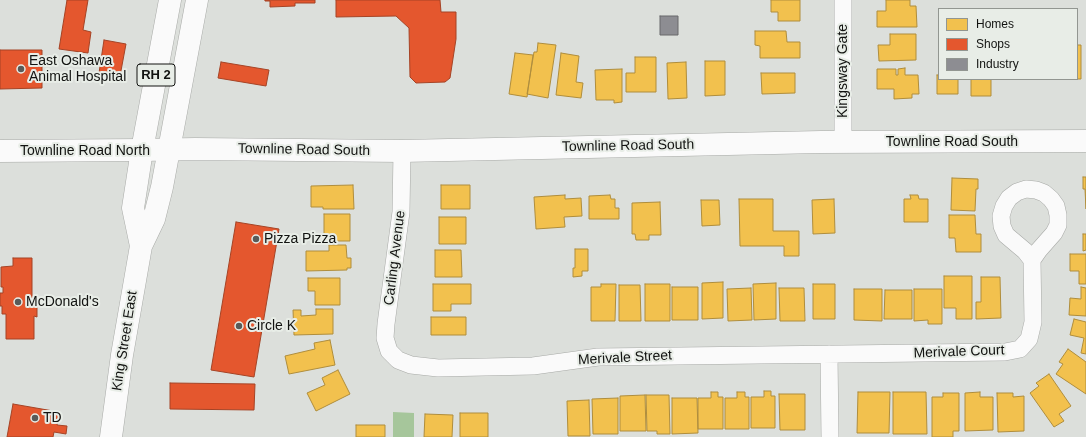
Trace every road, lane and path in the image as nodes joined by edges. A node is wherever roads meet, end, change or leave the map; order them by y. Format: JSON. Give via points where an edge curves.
{"nodes":[{"id":1,"x":170,"y":0,"type":"edge"},
{"id":2,"x":197,"y":0,"type":"edge"},
{"id":3,"x":843,"y":0,"type":"edge"},
{"id":4,"x":843,"y":142,"type":"junction"},
{"id":5,"x":1086,"y":142,"type":"edge"},
{"id":6,"x":142,"y":150,"type":"junction"},
{"id":7,"x":169,"y":150,"type":"junction"},
{"id":8,"x":0,"y":151,"type":"edge"},
{"id":9,"x":402,"y":151,"type":"junction"},
{"id":10,"x":141,"y":246,"type":"junction"},
{"id":11,"x":1032,"y":260,"type":"dead end"},
{"id":12,"x":829,"y":354,"type":"junction"},
{"id":13,"x":398,"y":360,"type":"joint"},
{"id":14,"x":111,"y":437,"type":"edge"},
{"id":15,"x":830,"y":437,"type":"edge"}],
"edges":[{"from":1,"to":6,"type":"main road","number":"RH 2"},
{"from":2,"to":7,"type":"main road","number":"RH 2"},
{"from":3,"to":4,"type":"street","name":"Kingsway Gate"},
{"from":4,"to":5,"type":"main road","name":"Townline Road South"},
{"from":4,"to":9,"type":"main road","name":"Townline Road South"},
{"from":6,"to":7,"type":"main road","name":"Townline Road North"},
{"from":6,"to":8,"type":"main road","name":"Townline Road North"},
{"from":6,"to":10,"type":"main road","name":"King Street East","via":[[133,208]]},
{"from":7,"to":9,"type":"main road","name":"Townline Road South"},
{"from":7,"to":10,"type":"main road","name":"King Street East","via":[[154,219]]},
{"from":9,"to":13,"type":"street","name":"Carling Avenue","via":[[401,212],[385,338],[389,351]]},
{"from":10,"to":14,"type":"main road","name":"King Street East"},
{"from":11,"to":12,"type":"street","name":"Merivale Court","via":[[1033,322],[1029,339],[1020,349],[955,354]]},
{"from":12,"to":13,"type":"street","name":"Merivale Street","via":[[598,357],[533,366],[438,368],[411,365]]},
{"from":12,"to":15,"type":"street"}]}
